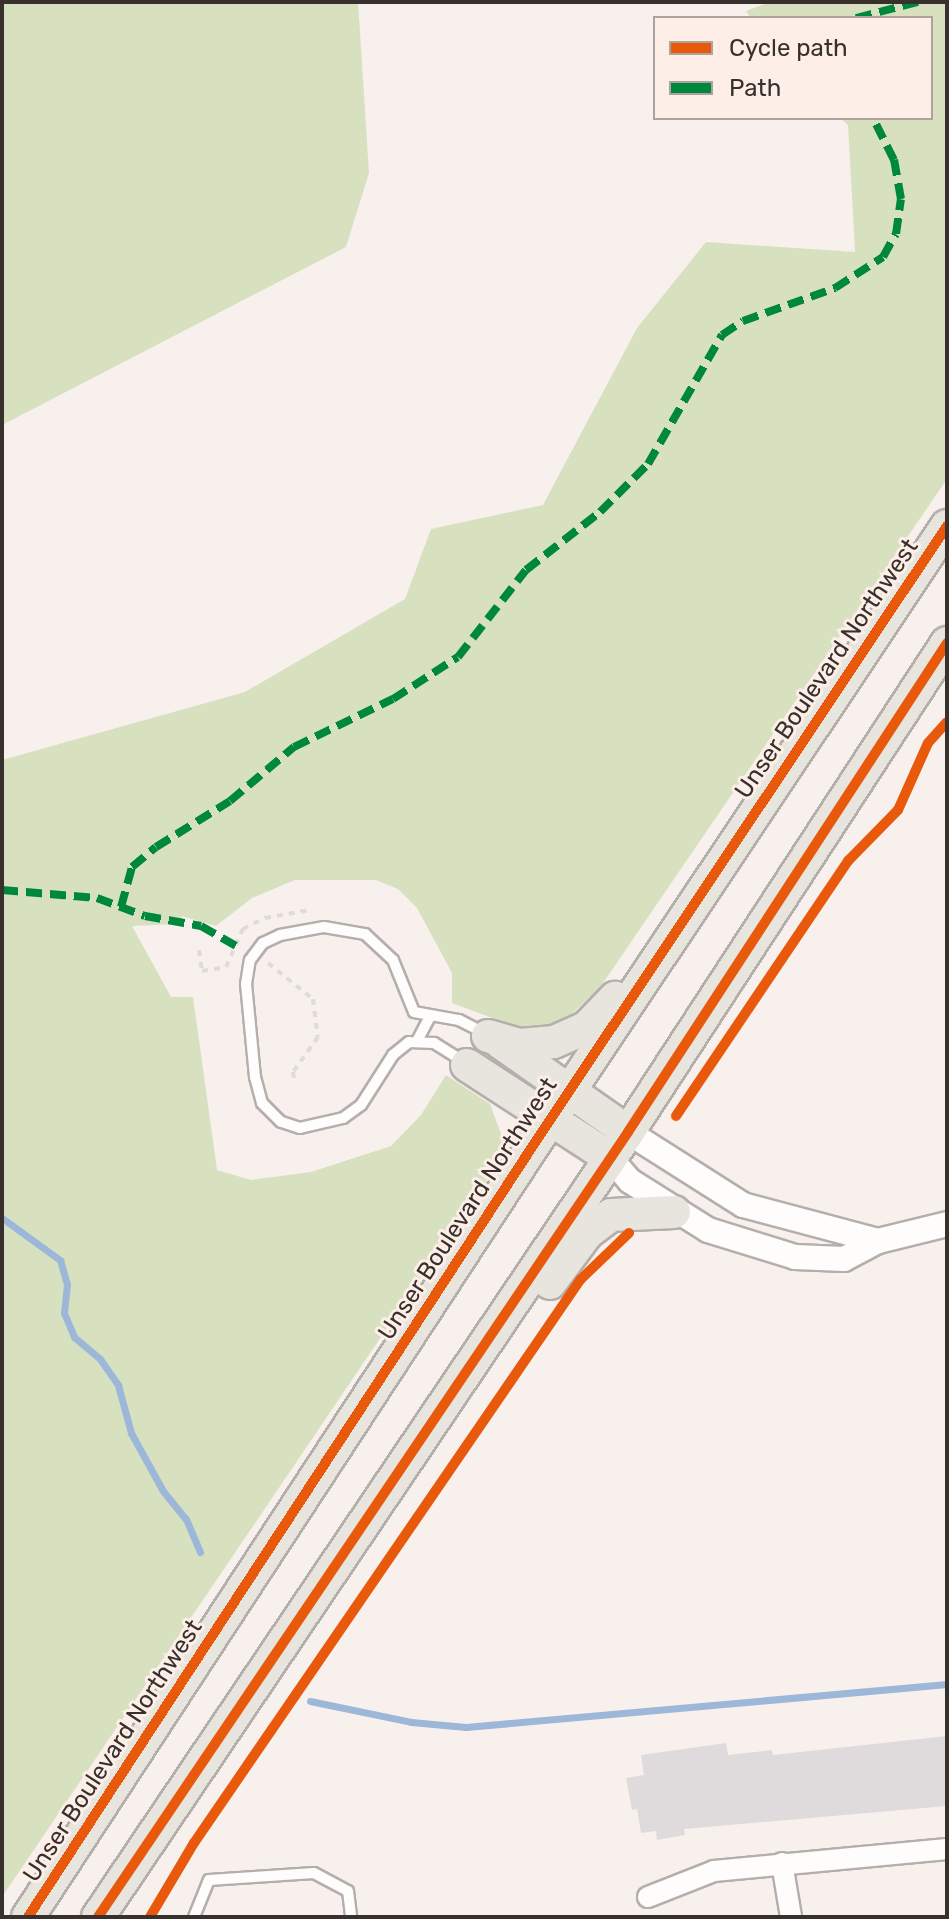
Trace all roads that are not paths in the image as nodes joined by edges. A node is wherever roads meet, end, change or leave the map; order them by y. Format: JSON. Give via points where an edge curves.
{"nodes":[{"id":1,"x":947,"y":526,"type":"edge"},
{"id":2,"x":947,"y":643,"type":"edge"},
{"id":3,"x":769,"y":790,"type":"junction"},
{"id":4,"x":430,"y":1017,"type":"junction"},
{"id":5,"x":488,"y":1036,"type":"junction"},
{"id":6,"x":417,"y":1041,"type":"junction"},
{"id":7,"x":467,"y":1065,"type":"joint"},
{"id":8,"x":571,"y":1090,"type":"junction"},
{"id":9,"x":550,"y":1119,"type":"junction"},
{"id":10,"x":619,"y":1145,"type":"junction"},
{"id":11,"x":674,"y":1212,"type":"junction"},
{"id":12,"x":947,"y":1224,"type":"edge"},
{"id":13,"x":878,"y":1241,"type":"junction"},
{"id":14,"x":372,"y":1511,"type":"junction"},
{"id":15,"x":947,"y":1849,"type":"edge"},
{"id":16,"x":782,"y":1863,"type":"junction"},
{"id":17,"x":648,"y":1897,"type":"dead end"},
{"id":18,"x":28,"y":1917,"type":"edge"},
{"id":19,"x":98,"y":1917,"type":"edge"},
{"id":20,"x":194,"y":1917,"type":"edge"},
{"id":21,"x":351,"y":1917,"type":"edge"},
{"id":22,"x":791,"y":1917,"type":"edge"}],
"edges":[{"from":1,"to":3,"type":"main road","name":"Unser Boulevard Northwest"},
{"from":2,"to":10,"type":"main road"},
{"from":3,"to":5,"type":"main road","via":[[719,831],[600,1016],[554,1042],[520,1045]]},
{"from":3,"to":8,"type":"main road","name":"Unser Boulevard Northwest"},
{"from":4,"to":5,"type":"lane","via":[[459,1020]]},
{"from":4,"to":6,"type":"lane"},
{"from":4,"to":6,"type":"lane","via":[[410,1007],[393,960],[365,934],[324,927],[280,935],[263,943],[250,960],[246,984],[258,1090],[267,1110],[281,1122],[300,1128],[343,1118],[368,1096],[400,1047]]},
{"from":5,"to":8,"type":"main road"},
{"from":6,"to":7,"type":"lane","via":[[434,1043]]},
{"from":7,"to":9,"type":"main road"},
{"from":8,"to":9,"type":"main road","name":"Unser Boulevard Northwest"},
{"from":8,"to":10,"type":"main road"},
{"from":9,"to":10,"type":"main road"},
{"from":9,"to":18,"type":"main road","name":"Unser Boulevard Northwest"},
{"from":10,"to":11,"type":"street","via":[[630,1181]]},
{"from":10,"to":13,"type":"street","via":[[743,1205]]},
{"from":10,"to":14,"type":"main road"},
{"from":11,"to":13,"type":"street","via":[[752,1248],[795,1257],[844,1259]]},
{"from":11,"to":14,"type":"main road","via":[[611,1215],[587,1233],[500,1349],[428,1462]]},
{"from":12,"to":13,"type":"street"},
{"from":14,"to":19,"type":"main road"},
{"from":15,"to":16,"type":"street"},
{"from":16,"to":17,"type":"street","via":[[714,1871]]},
{"from":16,"to":22,"type":"street"},
{"from":20,"to":21,"type":"lane","via":[[209,1880],[314,1873],[348,1891]]}]}
